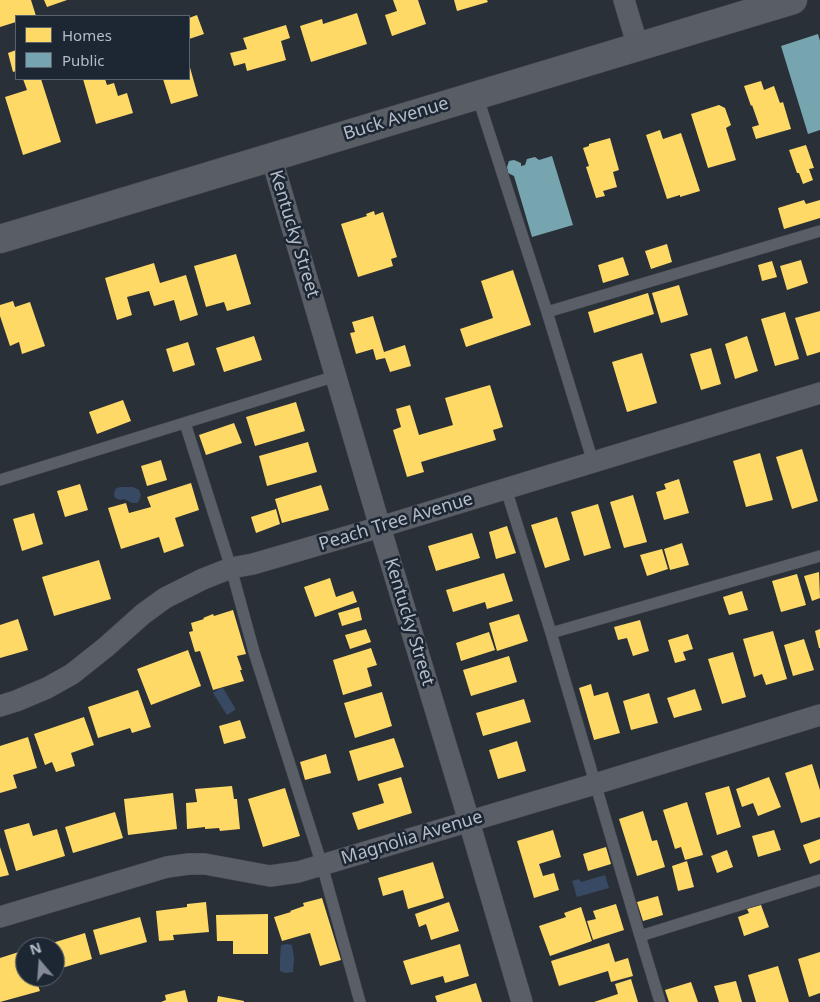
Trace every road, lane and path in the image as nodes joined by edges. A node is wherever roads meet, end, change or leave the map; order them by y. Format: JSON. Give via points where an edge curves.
{"nodes":[{"id":1,"x":624,"y":0,"type":"edge"},
{"id":2,"x":793,"y":0,"type":"edge"},
{"id":3,"x":638,"y":47,"type":"junction"},
{"id":4,"x":477,"y":95,"type":"junction"},
{"id":5,"x":271,"y":156,"type":"junction"},
{"id":6,"x":820,"y":231,"type":"edge"},
{"id":7,"x":0,"y":239,"type":"edge"},
{"id":8,"x":546,"y":312,"type":"junction"},
{"id":9,"x":336,"y":376,"type":"junction"},
{"id":10,"x":820,"y":393,"type":"edge"},
{"id":11,"x":185,"y":423,"type":"junction"},
{"id":12,"x":593,"y":462,"type":"junction"},
{"id":13,"x":0,"y":480,"type":"edge"},
{"id":14,"x":506,"y":489,"type":"junction"},
{"id":15,"x":380,"y":527,"type":"junction"},
{"id":16,"x":820,"y":556,"type":"edge"},
{"id":17,"x":231,"y":568,"type":"junction"},
{"id":18,"x":551,"y":633,"type":"junction"},
{"id":19,"x":0,"y":706,"type":"edge"},
{"id":20,"x":820,"y":715,"type":"edge"},
{"id":21,"x":595,"y":784,"type":"junction"},
{"id":22,"x":469,"y":821,"type":"junction"},
{"id":23,"x":322,"y":865,"type":"junction"},
{"id":24,"x":820,"y":880,"type":"edge"},
{"id":25,"x":0,"y":917,"type":"edge"},
{"id":26,"x":640,"y":936,"type":"junction"},
{"id":27,"x":360,"y":1002,"type":"edge"},
{"id":28,"x":522,"y":1002,"type":"edge"},
{"id":29,"x":660,"y":1002,"type":"edge"}],
"edges":[{"from":1,"to":3,"type":"street"},
{"from":2,"to":3,"type":"street","name":"Buck Avenue"},
{"from":3,"to":4,"type":"street","name":"Buck Avenue"},
{"from":4,"to":5,"type":"street","name":"Buck Avenue"},
{"from":4,"to":8,"type":"lane"},
{"from":5,"to":7,"type":"street","name":"Buck Avenue"},
{"from":5,"to":9,"type":"street","name":"Kentucky Street"},
{"from":6,"to":8,"type":"lane"},
{"from":8,"to":12,"type":"lane"},
{"from":9,"to":11,"type":"lane"},
{"from":9,"to":15,"type":"street","name":"Kentucky Street"},
{"from":10,"to":12,"type":"street","name":"Peach Tree Avenue"},
{"from":11,"to":13,"type":"lane"},
{"from":11,"to":17,"type":"lane"},
{"from":12,"to":14,"type":"street","name":"Peach Tree Avenue"},
{"from":14,"to":15,"type":"street","name":"Peach Tree Avenue"},
{"from":14,"to":18,"type":"lane"},
{"from":15,"to":17,"type":"street","name":"Peach Tree Avenue"},
{"from":15,"to":22,"type":"street","name":"Kentucky Street"},
{"from":16,"to":18,"type":"lane"},
{"from":17,"to":19,"type":"street","name":"Peach Tree Avenue","via":[[164,598],[72,674],[47,688]]},
{"from":17,"to":23,"type":"lane","via":[[254,652]]},
{"from":18,"to":21,"type":"lane"},
{"from":20,"to":21,"type":"street","name":"Magnolia Avenue"},
{"from":21,"to":22,"type":"street","name":"Magnolia Avenue"},
{"from":21,"to":26,"type":"lane"},
{"from":22,"to":23,"type":"street","name":"Magnolia Avenue"},
{"from":22,"to":28,"type":"street","name":"Kentucky Street"},
{"from":23,"to":25,"type":"street","name":"Magnolia Avenue","via":[[270,876],[205,864],[167,867]]},
{"from":23,"to":27,"type":"lane"},
{"from":24,"to":26,"type":"lane"},
{"from":26,"to":29,"type":"lane"}]}
